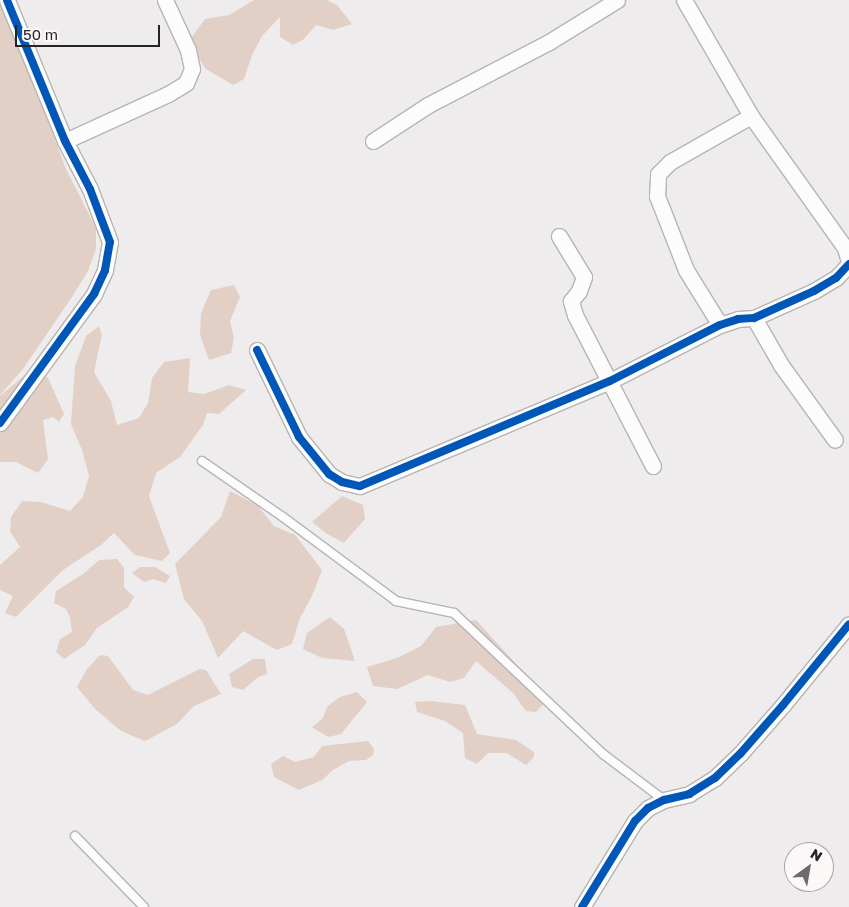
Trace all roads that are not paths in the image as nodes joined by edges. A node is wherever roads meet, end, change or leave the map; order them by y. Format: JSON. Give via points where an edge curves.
{"nodes":[{"id":1,"x":7,"y":0,"type":"edge"},
{"id":2,"x":166,"y":0,"type":"edge"},
{"id":3,"x":617,"y":0,"type":"edge"},
{"id":4,"x":684,"y":0,"type":"edge"},
{"id":5,"x":751,"y":116,"type":"junction"},
{"id":6,"x":373,"y":140,"type":"dead end"},
{"id":7,"x":65,"y":141,"type":"junction"},
{"id":8,"x":559,"y":236,"type":"dead end"},
{"id":9,"x":849,"y":263,"type":"edge"},
{"id":10,"x":754,"y":318,"type":"junction"},
{"id":11,"x":720,"y":325,"type":"junction"},
{"id":12,"x":257,"y":350,"type":"dead end"},
{"id":13,"x":610,"y":381,"type":"junction"},
{"id":14,"x":0,"y":423,"type":"edge"},
{"id":15,"x":835,"y":440,"type":"dead end"},
{"id":16,"x":202,"y":461,"type":"dead end"},
{"id":17,"x":653,"y":466,"type":"dead end"},
{"id":18,"x":849,"y":624,"type":"edge"},
{"id":19,"x":664,"y":800,"type":"junction"},
{"id":20,"x":75,"y":836,"type":"dead end"},
{"id":21,"x":144,"y":907,"type":"edge"},
{"id":22,"x":582,"y":907,"type":"edge"}],
"edges":[{"from":1,"to":7,"type":"street"},
{"from":2,"to":7,"type":"street","via":[[188,50],[192,70],[186,83]]},
{"from":3,"to":6,"type":"street","via":[[549,42],[428,105]]},
{"from":4,"to":5,"type":"street"},
{"from":5,"to":9,"type":"street","via":[[845,248]]},
{"from":5,"to":11,"type":"street","via":[[670,162],[658,174],[657,196],[686,270]]},
{"from":7,"to":14,"type":"street","via":[[90,189],[110,242],[105,270],[94,294]]},
{"from":8,"to":13,"type":"street","via":[[584,277],[571,301],[575,314]]},
{"from":9,"to":10,"type":"street","via":[[836,278],[814,291]]},
{"from":10,"to":11,"type":"street"},
{"from":10,"to":15,"type":"street","via":[[781,365]]},
{"from":11,"to":13,"type":"street"},
{"from":12,"to":13,"type":"street","via":[[300,437],[329,474],[342,482],[360,486]]},
{"from":13,"to":17,"type":"street"},
{"from":16,"to":19,"type":"lane","via":[[396,602],[454,613],[603,754]]},
{"from":18,"to":19,"type":"street","via":[[783,705],[716,778],[689,794]]},
{"from":19,"to":22,"type":"street","via":[[648,808],[635,821]]},
{"from":20,"to":21,"type":"lane"}]}
